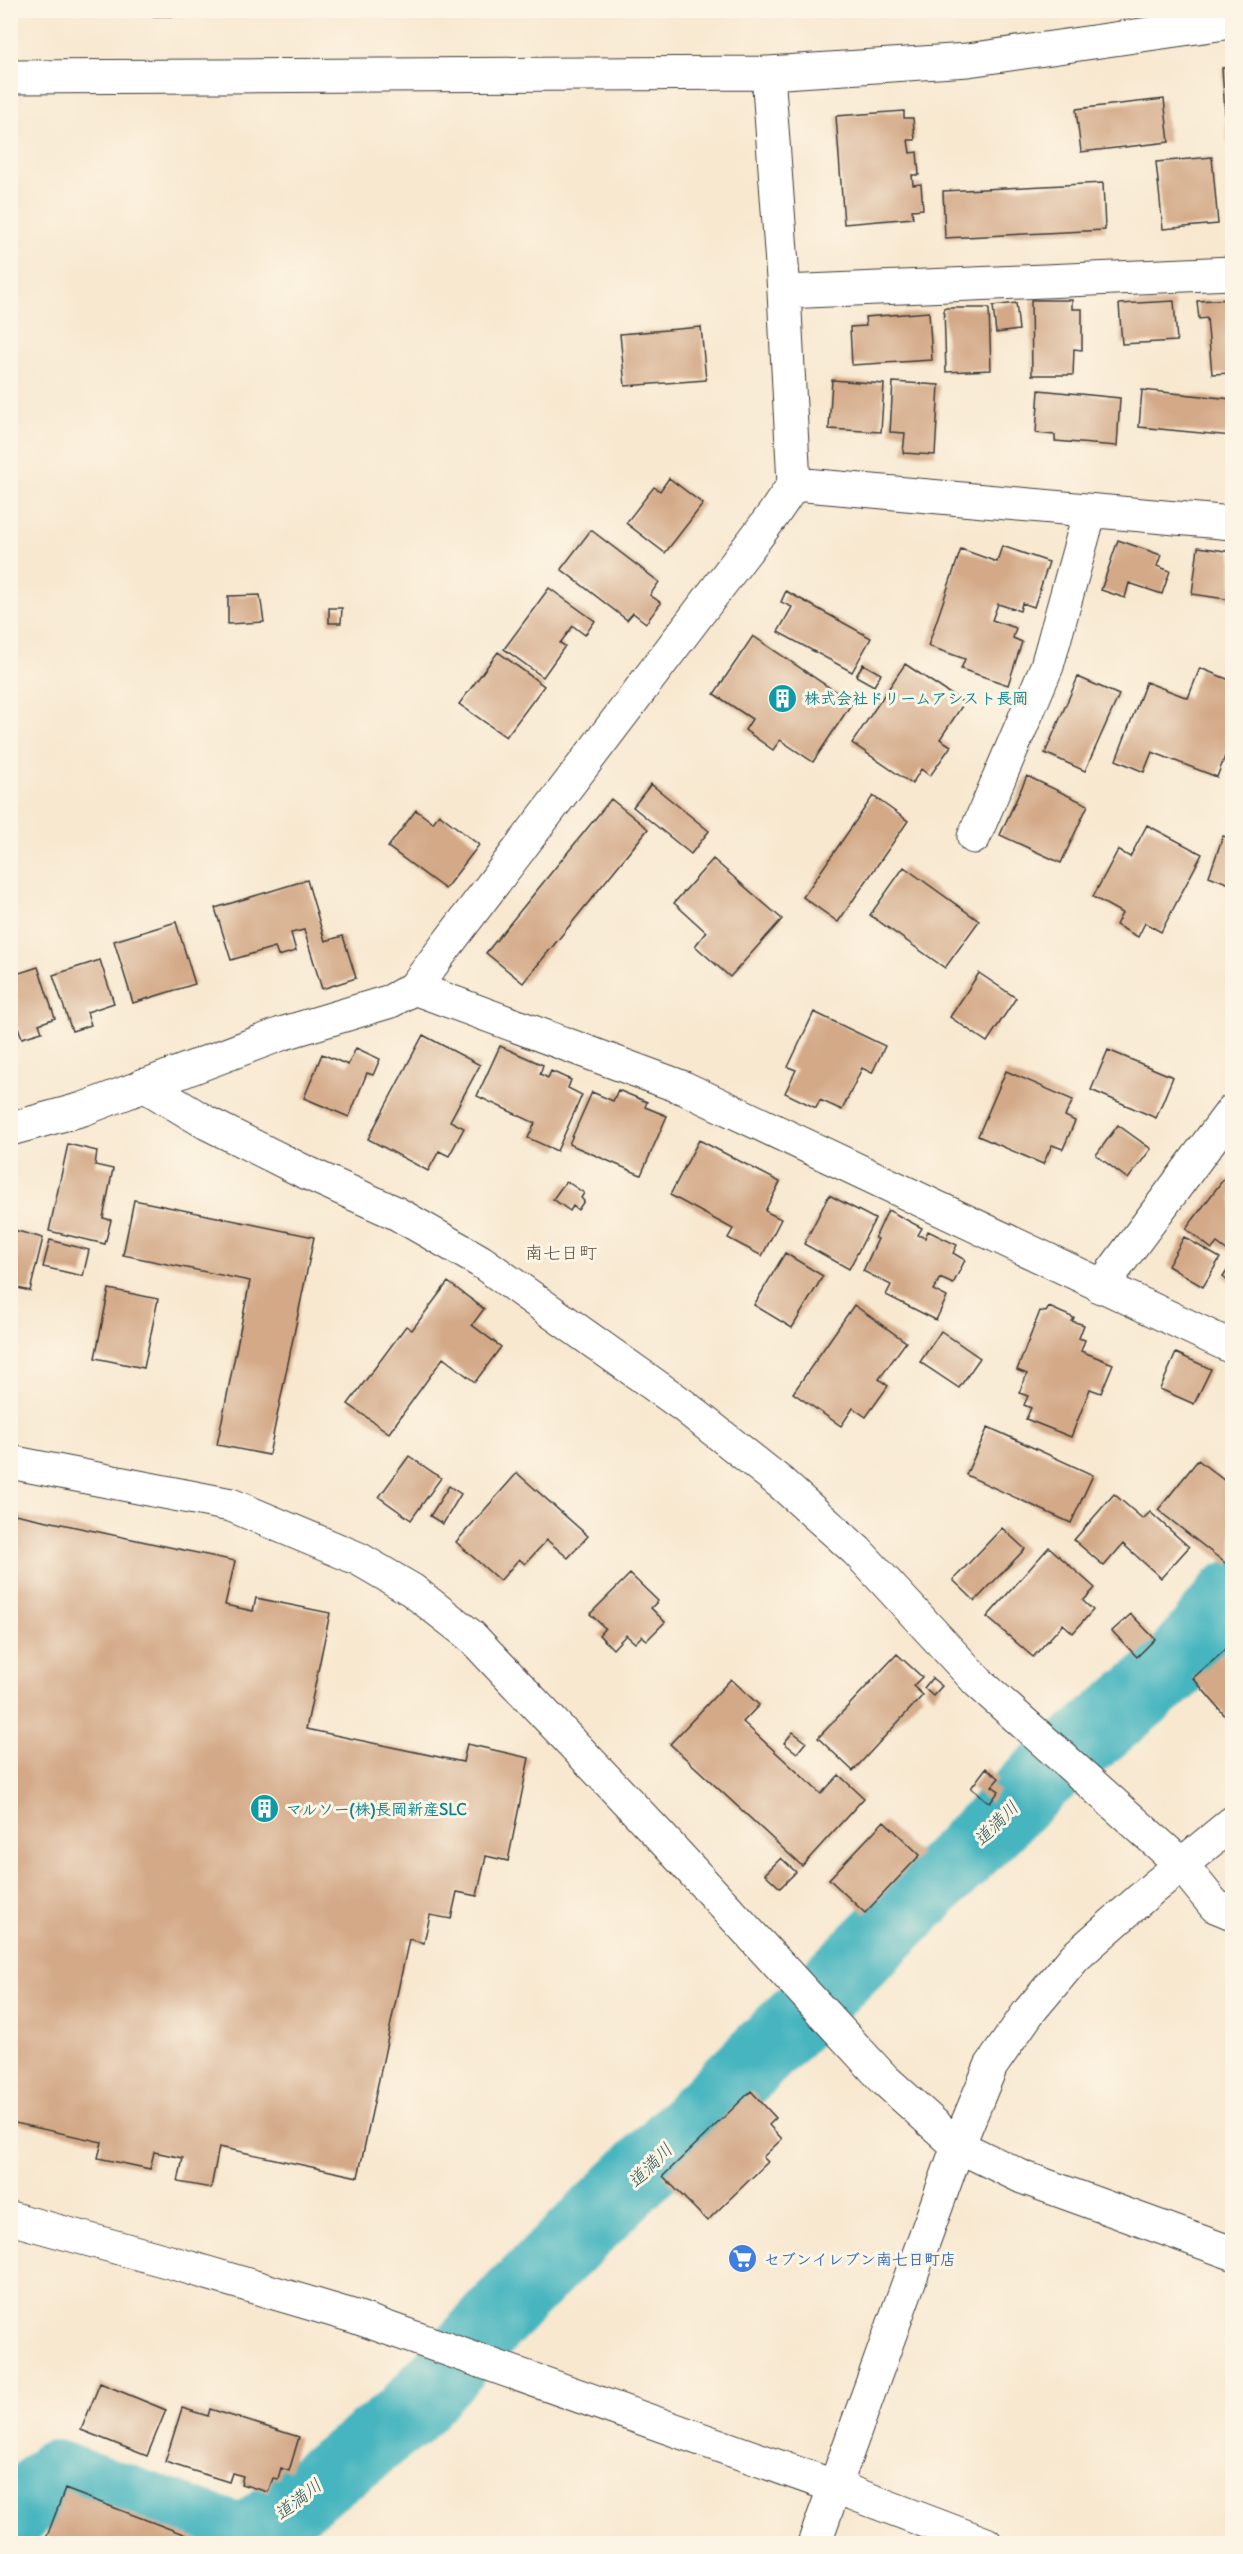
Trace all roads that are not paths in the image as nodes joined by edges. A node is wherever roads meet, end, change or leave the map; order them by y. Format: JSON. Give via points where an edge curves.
{"nodes":[{"id":1,"x":1233,"y":22,"type":"edge"},
{"id":2,"x":768,"y":73,"type":"junction"},
{"id":3,"x":10,"y":77,"type":"edge"},
{"id":4,"x":1233,"y":273,"type":"edge"},
{"id":5,"x":784,"y":292,"type":"junction"},
{"id":6,"x":794,"y":484,"type":"junction"},
{"id":7,"x":1090,"y":511,"type":"junction"},
{"id":8,"x":1233,"y":523,"type":"edge"},
{"id":9,"x":974,"y":837,"type":"dead end"},
{"id":10,"x":414,"y":988,"type":"junction"},
{"id":11,"x":144,"y":1085,"type":"junction"},
{"id":12,"x":1233,"y":1111,"type":"edge"},
{"id":13,"x":10,"y":1129,"type":"edge"},
{"id":14,"x":1101,"y":1287,"type":"junction"},
{"id":15,"x":1233,"y":1347,"type":"edge"},
{"id":16,"x":10,"y":1462,"type":"edge"},
{"id":17,"x":1233,"y":1823,"type":"edge"},
{"id":18,"x":1181,"y":1864,"type":"junction"},
{"id":19,"x":1233,"y":1913,"type":"edge"},
{"id":20,"x":958,"y":2146,"type":"junction"},
{"id":21,"x":10,"y":2218,"type":"edge"},
{"id":22,"x":1233,"y":2253,"type":"edge"},
{"id":23,"x":836,"y":2487,"type":"junction"},
{"id":24,"x":814,"y":2544,"type":"edge"},
{"id":25,"x":986,"y":2544,"type":"edge"}],
"edges":[{"from":1,"to":2,"type":"street","via":[[968,60]]},
{"from":2,"to":3,"type":"street"},
{"from":2,"to":5,"type":"street"},
{"from":4,"to":5,"type":"street"},
{"from":5,"to":6,"type":"street"},
{"from":6,"to":7,"type":"street"},
{"from":6,"to":10,"type":"street"},
{"from":7,"to":8,"type":"street"},
{"from":7,"to":9,"type":"street","via":[[1047,666]]},
{"from":10,"to":11,"type":"street","via":[[391,1001],[281,1034]]},
{"from":10,"to":14,"type":"street","via":[[684,1088]]},
{"from":11,"to":13,"type":"street","via":[[83,1109]]},
{"from":11,"to":18,"type":"street","via":[[207,1123],[396,1213],[480,1261],[684,1406],[781,1483],[857,1551],[978,1682]]},
{"from":12,"to":14,"type":"street"},
{"from":14,"to":15,"type":"street"},
{"from":16,"to":20,"type":"street","via":[[231,1505],[359,1559],[412,1590],[471,1636],[884,2079]]},
{"from":17,"to":18,"type":"street"},
{"from":18,"to":19,"type":"street","via":[[1215,1906]]},
{"from":18,"to":20,"type":"street","via":[[1075,1957],[1028,2013],[991,2066]]},
{"from":20,"to":22,"type":"street","via":[[1022,2177]]},
{"from":20,"to":23,"type":"street"},
{"from":21,"to":23,"type":"street","via":[[356,2317]]},
{"from":23,"to":24,"type":"street"},
{"from":23,"to":25,"type":"street"}]}
